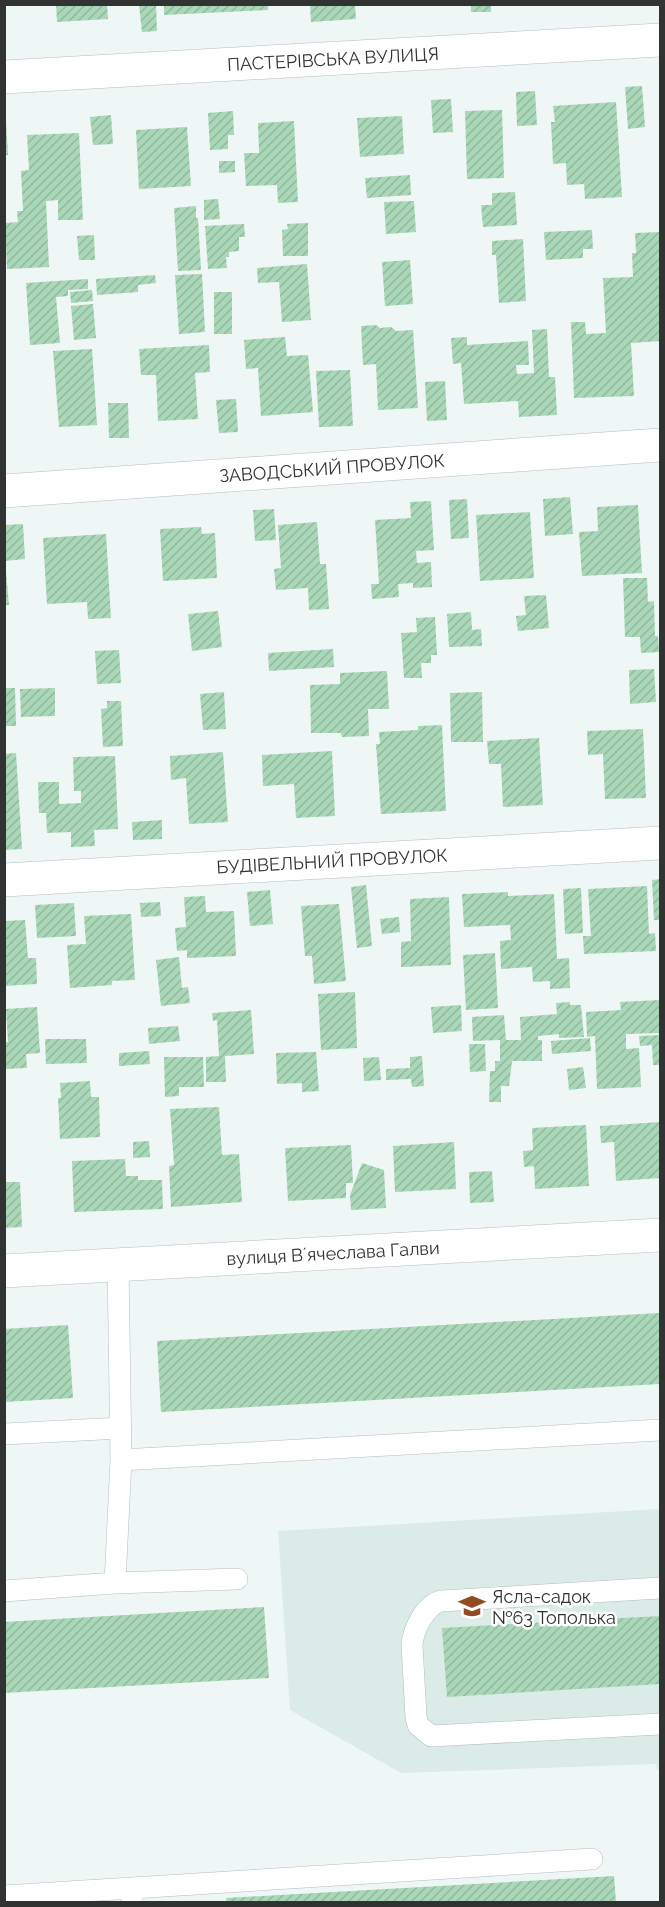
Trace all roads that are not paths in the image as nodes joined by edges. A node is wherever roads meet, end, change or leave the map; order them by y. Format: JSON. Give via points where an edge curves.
{"nodes":[{"id":1,"x":660,"y":40,"type":"edge"},
{"id":2,"x":4,"y":77,"type":"edge"},
{"id":3,"x":660,"y":445,"type":"edge"},
{"id":4,"x":4,"y":491,"type":"edge"},
{"id":5,"x":660,"y":843,"type":"edge"},
{"id":6,"x":4,"y":880,"type":"edge"},
{"id":7,"x":660,"y":1234,"type":"edge"},
{"id":8,"x":118,"y":1265,"type":"junction"},
{"id":9,"x":4,"y":1271,"type":"edge"},
{"id":10,"x":121,"y":1428,"type":"junction"},
{"id":11,"x":660,"y":1430,"type":"edge"},
{"id":12,"x":4,"y":1434,"type":"edge"},
{"id":13,"x":121,"y":1460,"type":"junction"},
{"id":14,"x":237,"y":1579,"type":"dead end"},
{"id":15,"x":115,"y":1583,"type":"junction"},
{"id":16,"x":660,"y":1588,"type":"edge"},
{"id":17,"x":4,"y":1591,"type":"edge"},
{"id":18,"x":660,"y":1724,"type":"edge"},
{"id":19,"x":592,"y":1858,"type":"dead end"},
{"id":20,"x":132,"y":1895,"type":"edge"},
{"id":21,"x":4,"y":1896,"type":"edge"}],
"edges":[{"from":1,"to":2,"type":"street","name":"ПАСТЕРІВСЬКА ВУЛИЦЯ"},
{"from":3,"to":4,"type":"street","name":"ЗАВОДСЬКИЙ ПРОВУЛОК"},
{"from":5,"to":6,"type":"street","name":"БУДІВЕЛЬНИЙ ПРОВУЛОК"},
{"from":7,"to":8,"type":"street","name":"вулиця Вʼячеслава Галви"},
{"from":8,"to":9,"type":"street","name":"вулиця Вʼячеслава Галви"},
{"from":8,"to":10,"type":"lane"},
{"from":10,"to":12,"type":"lane"},
{"from":10,"to":13,"type":"lane"},
{"from":11,"to":13,"type":"lane"},
{"from":13,"to":15,"type":"lane"},
{"from":14,"to":15,"type":"lane"},
{"from":15,"to":17,"type":"lane"},
{"from":16,"to":18,"type":"lane","via":[[441,1601],[427,1609],[412,1645],[418,1725],[431,1736]]},
{"from":19,"to":20,"type":"lane"},
{"from":20,"to":21,"type":"lane"}]}
